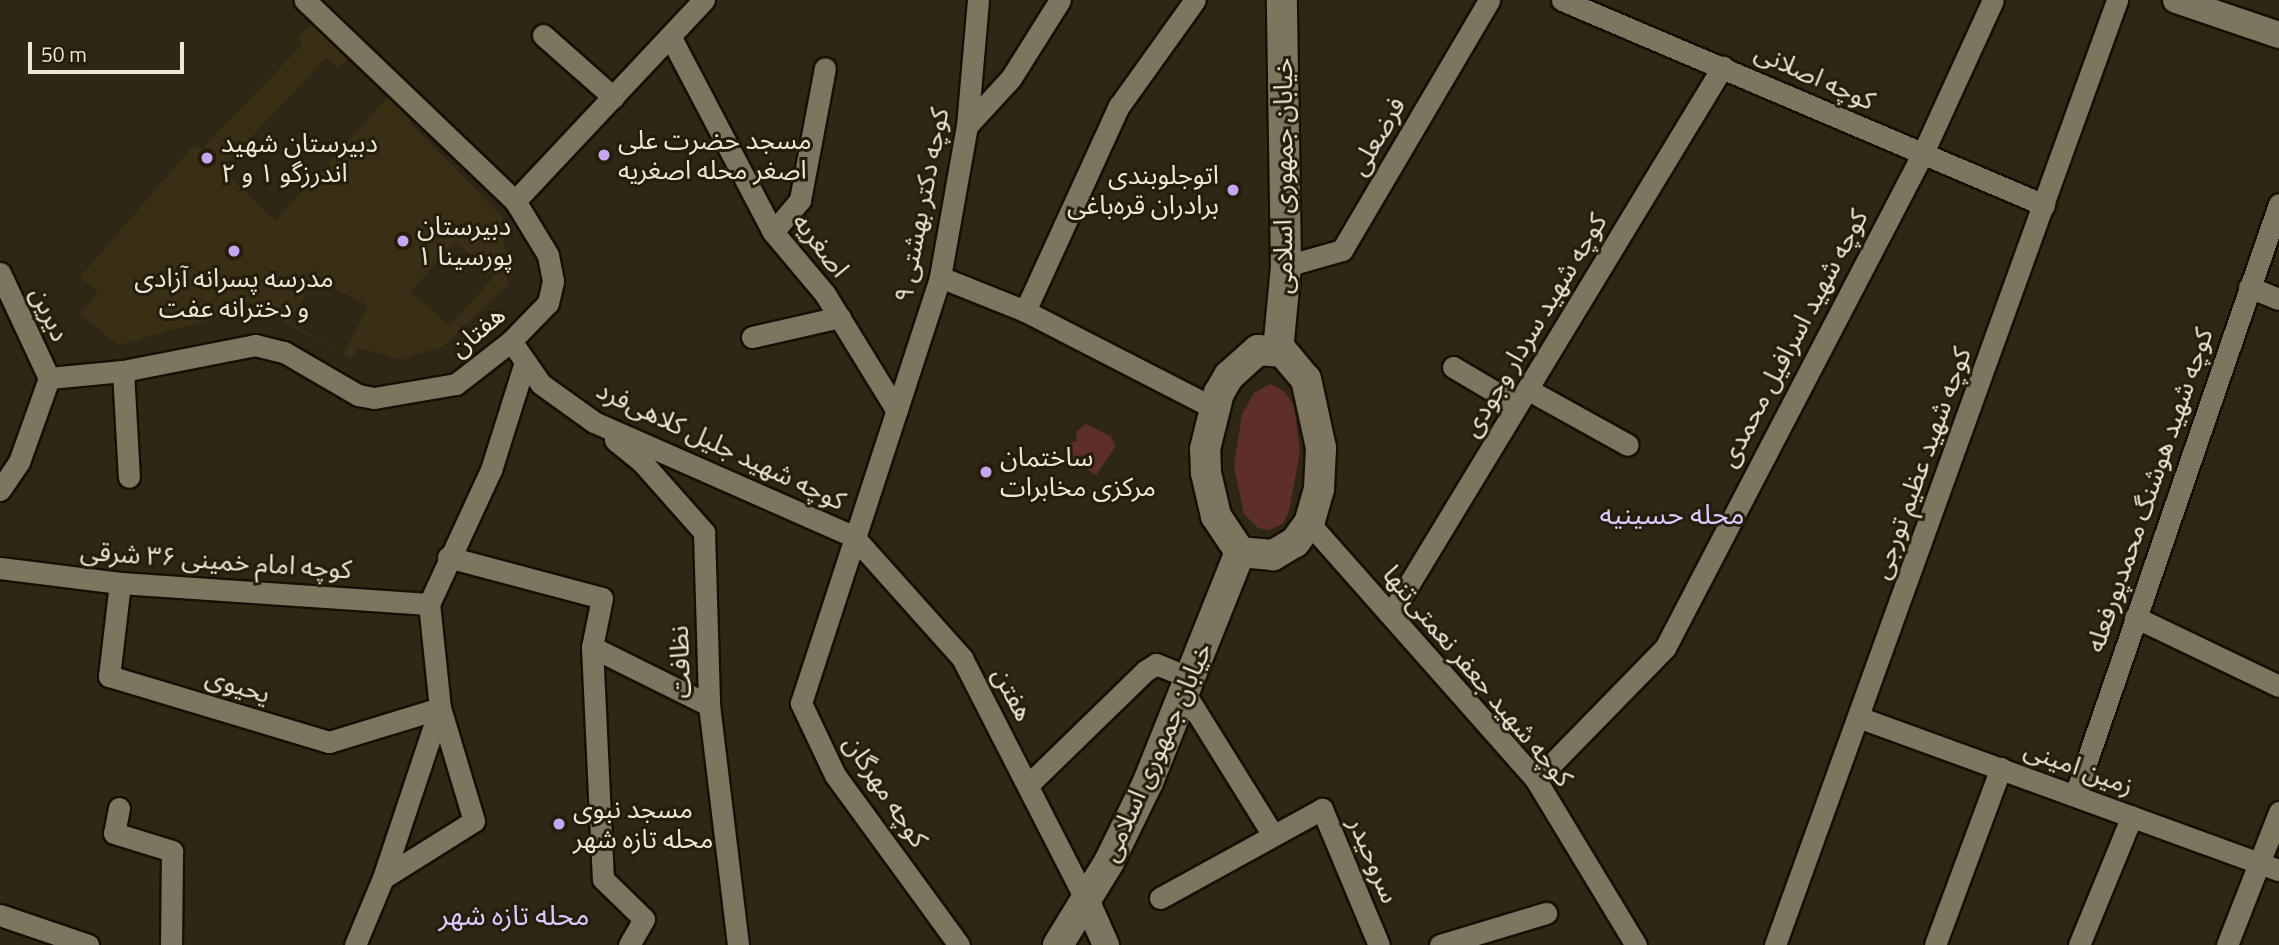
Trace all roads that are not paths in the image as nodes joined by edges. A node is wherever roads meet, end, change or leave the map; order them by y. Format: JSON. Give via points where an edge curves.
{"nodes":[{"id":1,"x":978,"y":0,"type":"edge"},
{"id":2,"x":1060,"y":0,"type":"edge"},
{"id":3,"x":1195,"y":0,"type":"edge"},
{"id":4,"x":1282,"y":0,"type":"edge"},
{"id":5,"x":1489,"y":0,"type":"edge"},
{"id":6,"x":1562,"y":0,"type":"edge"},
{"id":7,"x":1993,"y":0,"type":"edge"},
{"id":8,"x":2117,"y":0,"type":"edge"},
{"id":9,"x":2176,"y":0,"type":"edge"},
{"id":10,"x":697,"y":2,"type":"edge"},
{"id":11,"x":317,"y":4,"type":"edge"},
{"id":12,"x":543,"y":35,"type":"dead end"},
{"id":13,"x":2279,"y":35,"type":"edge"},
{"id":14,"x":670,"y":36,"type":"junction"},
{"id":15,"x":1723,"y":66,"type":"junction"},
{"id":16,"x":825,"y":68,"type":"dead end"},
{"id":17,"x":613,"y":97,"type":"junction"},
{"id":18,"x":967,"y":126,"type":"junction"},
{"id":19,"x":1922,"y":155,"type":"junction"},
{"id":20,"x":515,"y":201,"type":"junction"},
{"id":21,"x":2279,"y":204,"type":"edge"},
{"id":22,"x":2044,"y":205,"type":"junction"},
{"id":23,"x":773,"y":232,"type":"junction"},
{"id":24,"x":1286,"y":266,"type":"junction"},
{"id":25,"x":0,"y":273,"type":"edge"},
{"id":26,"x":940,"y":277,"type":"junction"},
{"id":27,"x":2249,"y":286,"type":"junction"},
{"id":28,"x":2279,"y":299,"type":"edge"},
{"id":29,"x":1025,"y":311,"type":"junction"},
{"id":30,"x":839,"y":317,"type":"junction"},
{"id":31,"x":752,"y":337,"type":"dead end"},
{"id":32,"x":511,"y":341,"type":"junction"},
{"id":33,"x":1279,"y":351,"type":"junction"},
{"id":34,"x":525,"y":362,"type":"junction"},
{"id":35,"x":1453,"y":367,"type":"dead end"},
{"id":36,"x":123,"y":371,"type":"junction"},
{"id":37,"x":49,"y":379,"type":"junction"},
{"id":38,"x":1522,"y":397,"type":"junction"},
{"id":39,"x":1214,"y":408,"type":"junction"},
{"id":40,"x":897,"y":411,"type":"junction"},
{"id":41,"x":594,"y":422,"type":"junction"},
{"id":42,"x":1628,"y":445,"type":"dead end"},
{"id":43,"x":129,"y":477,"type":"dead end"},
{"id":44,"x":0,"y":490,"type":"edge"},
{"id":45,"x":1309,"y":523,"type":"junction"},
{"id":46,"x":853,"y":536,"type":"junction"},
{"id":47,"x":1240,"y":552,"type":"junction"},
{"id":48,"x":448,"y":558,"type":"junction"},
{"id":49,"x":0,"y":568,"type":"edge"},
{"id":50,"x":120,"y":583,"type":"junction"},
{"id":51,"x":429,"y":604,"type":"junction"},
{"id":52,"x":1392,"y":612,"type":"junction"},
{"id":53,"x":2135,"y":617,"type":"junction"},
{"id":54,"x":592,"y":647,"type":"junction"},
{"id":55,"x":1178,"y":682,"type":"junction"},
{"id":56,"x":2279,"y":686,"type":"edge"},
{"id":57,"x":709,"y":705,"type":"junction"},
{"id":58,"x":440,"y":708,"type":"junction"},
{"id":59,"x":1858,"y":717,"type":"junction"},
{"id":60,"x":2001,"y":768,"type":"junction"},
{"id":61,"x":1536,"y":780,"type":"junction"},
{"id":62,"x":1029,"y":785,"type":"junction"},
{"id":63,"x":2075,"y":795,"type":"junction"},
{"id":64,"x":119,"y":808,"type":"dead end"},
{"id":65,"x":2279,"y":812,"type":"edge"},
{"id":66,"x":2132,"y":816,"type":"junction"},
{"id":67,"x":1273,"y":835,"type":"junction"},
{"id":68,"x":2258,"y":863,"type":"junction"},
{"id":69,"x":2279,"y":870,"type":"edge"},
{"id":70,"x":383,"y":878,"type":"junction"},
{"id":71,"x":1160,"y":898,"type":"dead end"},
{"id":72,"x":1087,"y":902,"type":"junction"},
{"id":73,"x":1546,"y":913,"type":"dead end"},
{"id":74,"x":0,"y":915,"type":"edge"},
{"id":75,"x":1777,"y":944,"type":"edge"},
{"id":76,"x":88,"y":945,"type":"edge"},
{"id":77,"x":171,"y":945,"type":"edge"},
{"id":78,"x":355,"y":945,"type":"edge"},
{"id":79,"x":629,"y":945,"type":"edge"},
{"id":80,"x":738,"y":945,"type":"edge"},
{"id":81,"x":959,"y":945,"type":"edge"},
{"id":82,"x":1058,"y":945,"type":"edge"},
{"id":83,"x":1106,"y":945,"type":"edge"},
{"id":84,"x":1379,"y":945,"type":"edge"},
{"id":85,"x":1440,"y":945,"type":"edge"},
{"id":86,"x":1636,"y":945,"type":"edge"},
{"id":87,"x":1935,"y":945,"type":"edge"},
{"id":88,"x":2078,"y":945,"type":"edge"},
{"id":89,"x":2227,"y":945,"type":"edge"}],
"edges":[{"from":1,"to":18,"type":"street","name":"کوچه دکتر بهشتی ۹"},
{"from":2,"to":18,"type":"street","via":[[1011,78]]},
{"from":3,"to":29,"type":"street","via":[[1119,106]]},
{"from":4,"to":24,"type":"main road","name":"خیابان جمهوری اسلامی"},
{"from":5,"to":24,"type":"street","name":"فرضعلی","via":[[1342,250]]},
{"from":6,"to":15,"type":"street","name":"کوچه اصلانی"},
{"from":7,"to":19,"type":"street","name":"کوچه شهید اسرافیل محمدی"},
{"from":8,"to":22,"type":"street","name":"کوچه شهید عظیم تورجی"},
{"from":9,"to":13,"type":"street"},
{"from":10,"to":14,"type":"street"},
{"from":11,"to":20,"type":"street","name":"هفتان"},
{"from":12,"to":17,"type":"street"},
{"from":14,"to":17,"type":"street"},
{"from":14,"to":23,"type":"street","name":"اصغریه"},
{"from":15,"to":19,"type":"street","name":"کوچه اصلانی"},
{"from":15,"to":38,"type":"street","name":"کوچه شهید سردار وجودی"},
{"from":16,"to":23,"type":"street","via":[[800,200]]},
{"from":17,"to":20,"type":"street"},
{"from":18,"to":26,"type":"street","name":"کوچه دکتر بهشتی ۹"},
{"from":19,"to":22,"type":"street","name":"کوچه اصلانی"},
{"from":19,"to":61,"type":"street","name":"کوچه شهید اسرافیل محمدی","via":[[1665,648]]},
{"from":20,"to":32,"type":"street","name":"هفتان","via":[[548,255],[554,281],[548,303]]},
{"from":21,"to":27,"type":"street","name":"کوچه شهید هوشنگ محمدپورفعله"},
{"from":22,"to":59,"type":"street","name":"کوچه شهید عظیم تورجی"},
{"from":23,"to":30,"type":"street","name":"اصغریه","via":[[794,252]]},
{"from":24,"to":33,"type":"main road","name":"خیابان جمهوری اسلامی"},
{"from":25,"to":37,"type":"street","name":"دیرین"},
{"from":26,"to":29,"type":"street"},
{"from":26,"to":40,"type":"street","name":"کوچه دکتر بهشتی ۹"},
{"from":27,"to":28,"type":"street"},
{"from":27,"to":53,"type":"street","name":"کوچه شهید هوشنگ محمدپورفعله"},
{"from":29,"to":39,"type":"street"},
{"from":30,"to":31,"type":"street"},
{"from":30,"to":40,"type":"street","name":"اصغریه"},
{"from":32,"to":34,"type":"street","name":"کوچه شهید جلیل کلاهی‌فرد"},
{"from":32,"to":36,"type":"street","name":"هفتان","via":[[456,384],[373,398],[358,395],[268,345]]},
{"from":33,"to":39,"type":"main road","via":[[1258,350],[1242,361]]},
{"from":33,"to":45,"type":"main road","via":[[1293,359],[1315,405],[1321,448],[1319,489]]},
{"from":34,"to":41,"type":"street","name":"کوچه شهید جلیل کلاهی‌فرد","via":[[541,384]]},
{"from":34,"to":48,"type":"street","via":[[491,470]]},
{"from":35,"to":38,"type":"street"},
{"from":36,"to":37,"type":"street","name":"هفتان"},
{"from":36,"to":43,"type":"street"},
{"from":37,"to":44,"type":"street","via":[[19,461]]},
{"from":38,"to":42,"type":"street"},
{"from":38,"to":52,"type":"street","name":"کوچه شهید سردار وجودی"},
{"from":39,"to":47,"type":"main road","via":[[1205,449],[1209,495],[1223,531]]},
{"from":40,"to":46,"type":"street","name":"کوچه دکتر بهشتی ۹"},
{"from":41,"to":46,"type":"street","name":"کوچه شهید جلیل کلاهی‌فرد"},
{"from":41,"to":57,"type":"street","name":"نظافت","via":[[642,462],[704,532]]},
{"from":45,"to":47,"type":"main road","via":[[1295,542],[1273,555]]},
{"from":45,"to":52,"type":"street","name":"کوچه شهید جعفر نعمتی‌تنها"},
{"from":46,"to":62,"type":"street","name":"هفتن","via":[[962,658]]},
{"from":46,"to":81,"type":"street","name":"کوچه مهرگان","via":[[801,703],[835,775]]},
{"from":47,"to":55,"type":"main road","name":"خیابان جمهوری اسلامی"},
{"from":48,"to":51,"type":"street"},
{"from":48,"to":54,"type":"street","via":[[602,598]]},
{"from":49,"to":50,"type":"street","name":"کوچه امام خمینی ۳۶ شرقی"},
{"from":50,"to":51,"type":"street","name":"کوچه امام خمینی ۳۶ شرقی"},
{"from":50,"to":58,"type":"street","name":"یحیوی","via":[[109,676],[329,742]]},
{"from":51,"to":58,"type":"street"},
{"from":52,"to":61,"type":"street","name":"کوچه شهید جعفر نعمتی‌تنها"},
{"from":53,"to":56,"type":"street"},
{"from":53,"to":63,"type":"street","name":"کوچه شهید هوشنگ محمدپورفعله"},
{"from":54,"to":57,"type":"street"},
{"from":54,"to":79,"type":"street","via":[[603,879],[644,919]]},
{"from":55,"to":62,"type":"street","via":[[1156,664],[1145,671]]},
{"from":55,"to":67,"type":"street"},
{"from":55,"to":72,"type":"main road","name":"خیابان جمهوری اسلامی","via":[[1148,782]]},
{"from":57,"to":80,"type":"street","name":"نظافت"},
{"from":58,"to":70,"type":"street"},
{"from":58,"to":70,"type":"street","via":[[474,821]]},
{"from":59,"to":60,"type":"street","name":"زمین امینی"},
{"from":59,"to":75,"type":"street","name":"کوچه شهید عظیم تورجی"},
{"from":60,"to":63,"type":"street","name":"زمین امینی"},
{"from":60,"to":87,"type":"street"},
{"from":61,"to":86,"type":"street","name":"کوچه شهید جعفر نعمتی‌تنها"},
{"from":62,"to":72,"type":"street","name":"هفتن"},
{"from":63,"to":66,"type":"street","name":"زمین امینی"},
{"from":64,"to":77,"type":"street","via":[[114,833],[172,851]]},
{"from":65,"to":68,"type":"street"},
{"from":66,"to":68,"type":"street","name":"زمین امینی"},
{"from":66,"to":88,"type":"street"},
{"from":67,"to":71,"type":"street","name":"سروحیدر"},
{"from":67,"to":84,"type":"street","name":"سروحیدر","via":[[1322,809]]},
{"from":68,"to":69,"type":"street","name":"زمین امینی"},
{"from":68,"to":89,"type":"street"},
{"from":70,"to":78,"type":"street"},
{"from":72,"to":82,"type":"main road","name":"خیابان جمهوری اسلامی"},
{"from":72,"to":83,"type":"street"},
{"from":73,"to":85,"type":"street"},
{"from":74,"to":76,"type":"street"}]}
